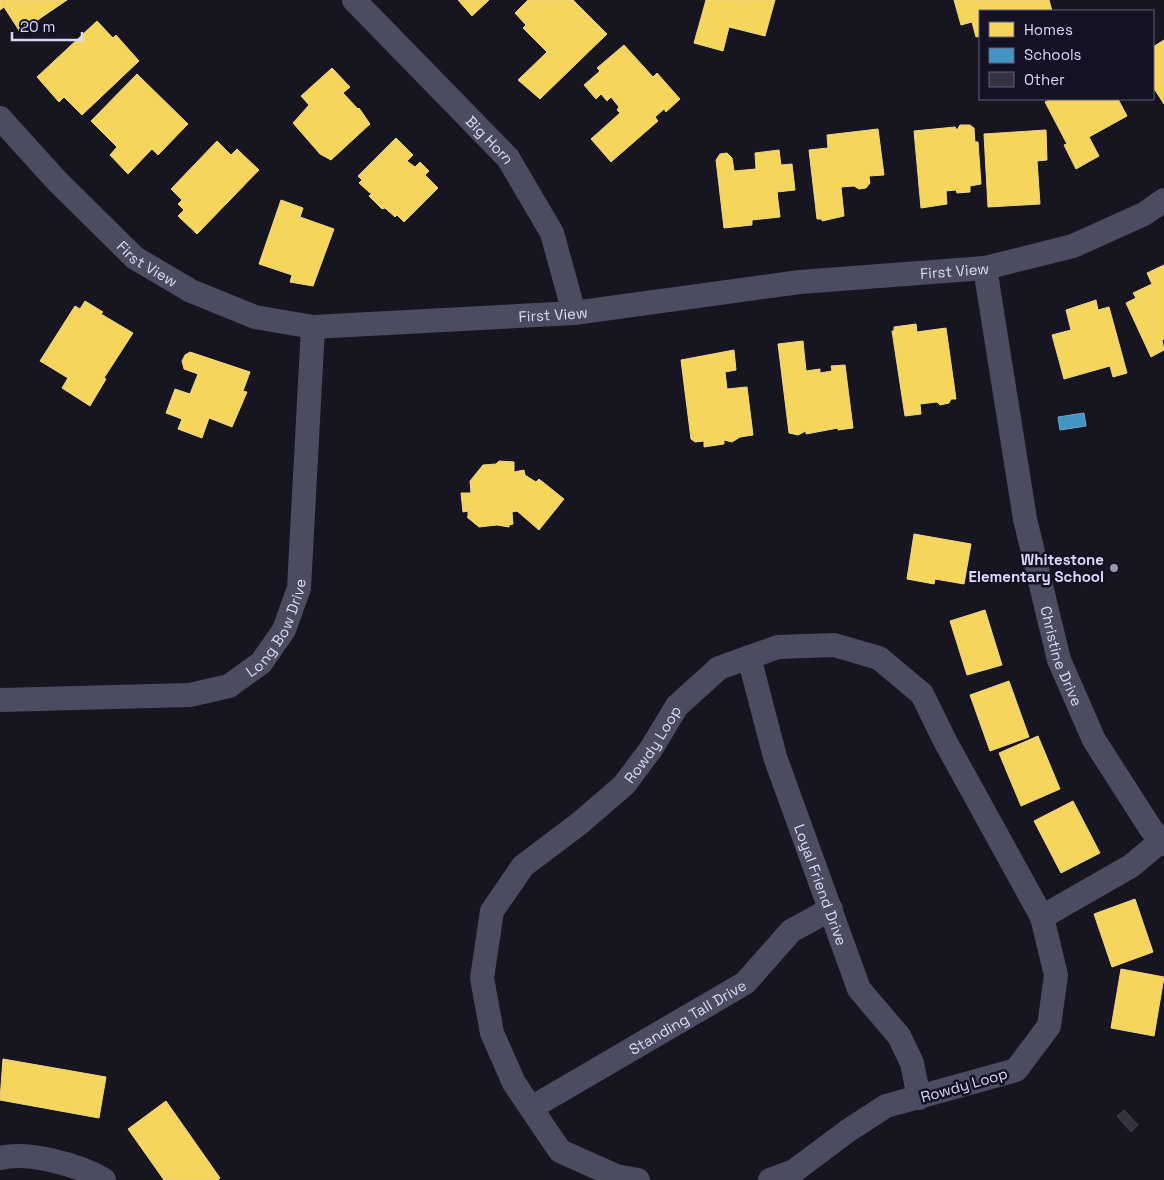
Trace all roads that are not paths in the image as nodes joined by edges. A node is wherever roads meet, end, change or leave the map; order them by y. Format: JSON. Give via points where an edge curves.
{"nodes":[{"id":1,"x":354,"y":0,"type":"edge"},
{"id":2,"x":0,"y":118,"type":"edge"},
{"id":3,"x":1164,"y":200,"type":"edge"},
{"id":4,"x":985,"y":268,"type":"junction"},
{"id":5,"x":574,"y":313,"type":"junction"},
{"id":6,"x":313,"y":327,"type":"junction"},
{"id":7,"x":749,"y":657,"type":"junction"},
{"id":8,"x":0,"y":700,"type":"edge"},
{"id":9,"x":1163,"y":843,"type":"edge"},
{"id":10,"x":831,"y":909,"type":"junction"},
{"id":11,"x":1042,"y":917,"type":"junction"},
{"id":12,"x":919,"y":1098,"type":"junction"},
{"id":13,"x":531,"y":1108,"type":"junction"},
{"id":14,"x":0,"y":1158,"type":"edge"},
{"id":15,"x":104,"y":1180,"type":"edge"},
{"id":16,"x":638,"y":1180,"type":"edge"},
{"id":17,"x":770,"y":1180,"type":"edge"}],
"edges":[{"from":1,"to":5,"type":"street","name":"Big Horn","via":[[508,158],[552,233]]},
{"from":2,"to":6,"type":"street","name":"First View","via":[[57,181],[136,258],[191,291],[255,317]]},
{"from":3,"to":4,"type":"street","name":"First View","via":[[1144,214],[1073,246]]},
{"from":4,"to":5,"type":"street","name":"First View","via":[[800,282]]},
{"from":4,"to":9,"type":"street","name":"Christine Drive","via":[[1025,519],[1060,660],[1094,740]]},
{"from":5,"to":6,"type":"street","name":"First View"},
{"from":6,"to":8,"type":"street","name":"Long Bow Drive","via":[[298,588],[284,630],[261,663],[230,686],[190,695]]},
{"from":7,"to":10,"type":"street","name":"Loyal Friend Drive","via":[[775,757]]},
{"from":7,"to":11,"type":"street","name":"Rowdy Loop","via":[[778,647],[834,645],[879,658],[922,694]]},
{"from":7,"to":13,"type":"street","name":"Rowdy Loop","via":[[719,668],[677,706],[624,785],[523,866],[492,910],[482,978],[492,1033],[514,1083]]},
{"from":9,"to":11,"type":"street","via":[[1131,866]]},
{"from":10,"to":12,"type":"street","name":"Loyal Friend Drive","via":[[859,989],[899,1036],[912,1063]]},
{"from":10,"to":13,"type":"street","name":"Standing Tall Drive","via":[[791,931],[745,983]]},
{"from":11,"to":12,"type":"street","name":"Rowdy Loop","via":[[1056,975],[1049,1026],[1016,1070]]},
{"from":12,"to":17,"type":"street","name":"Rowdy Loop","via":[[886,1106],[794,1171]]},
{"from":13,"to":16,"type":"street","name":"Rowdy Loop","via":[[560,1151],[616,1176]]},
{"from":14,"to":15,"type":"street","via":[[56,1161]]}]}
